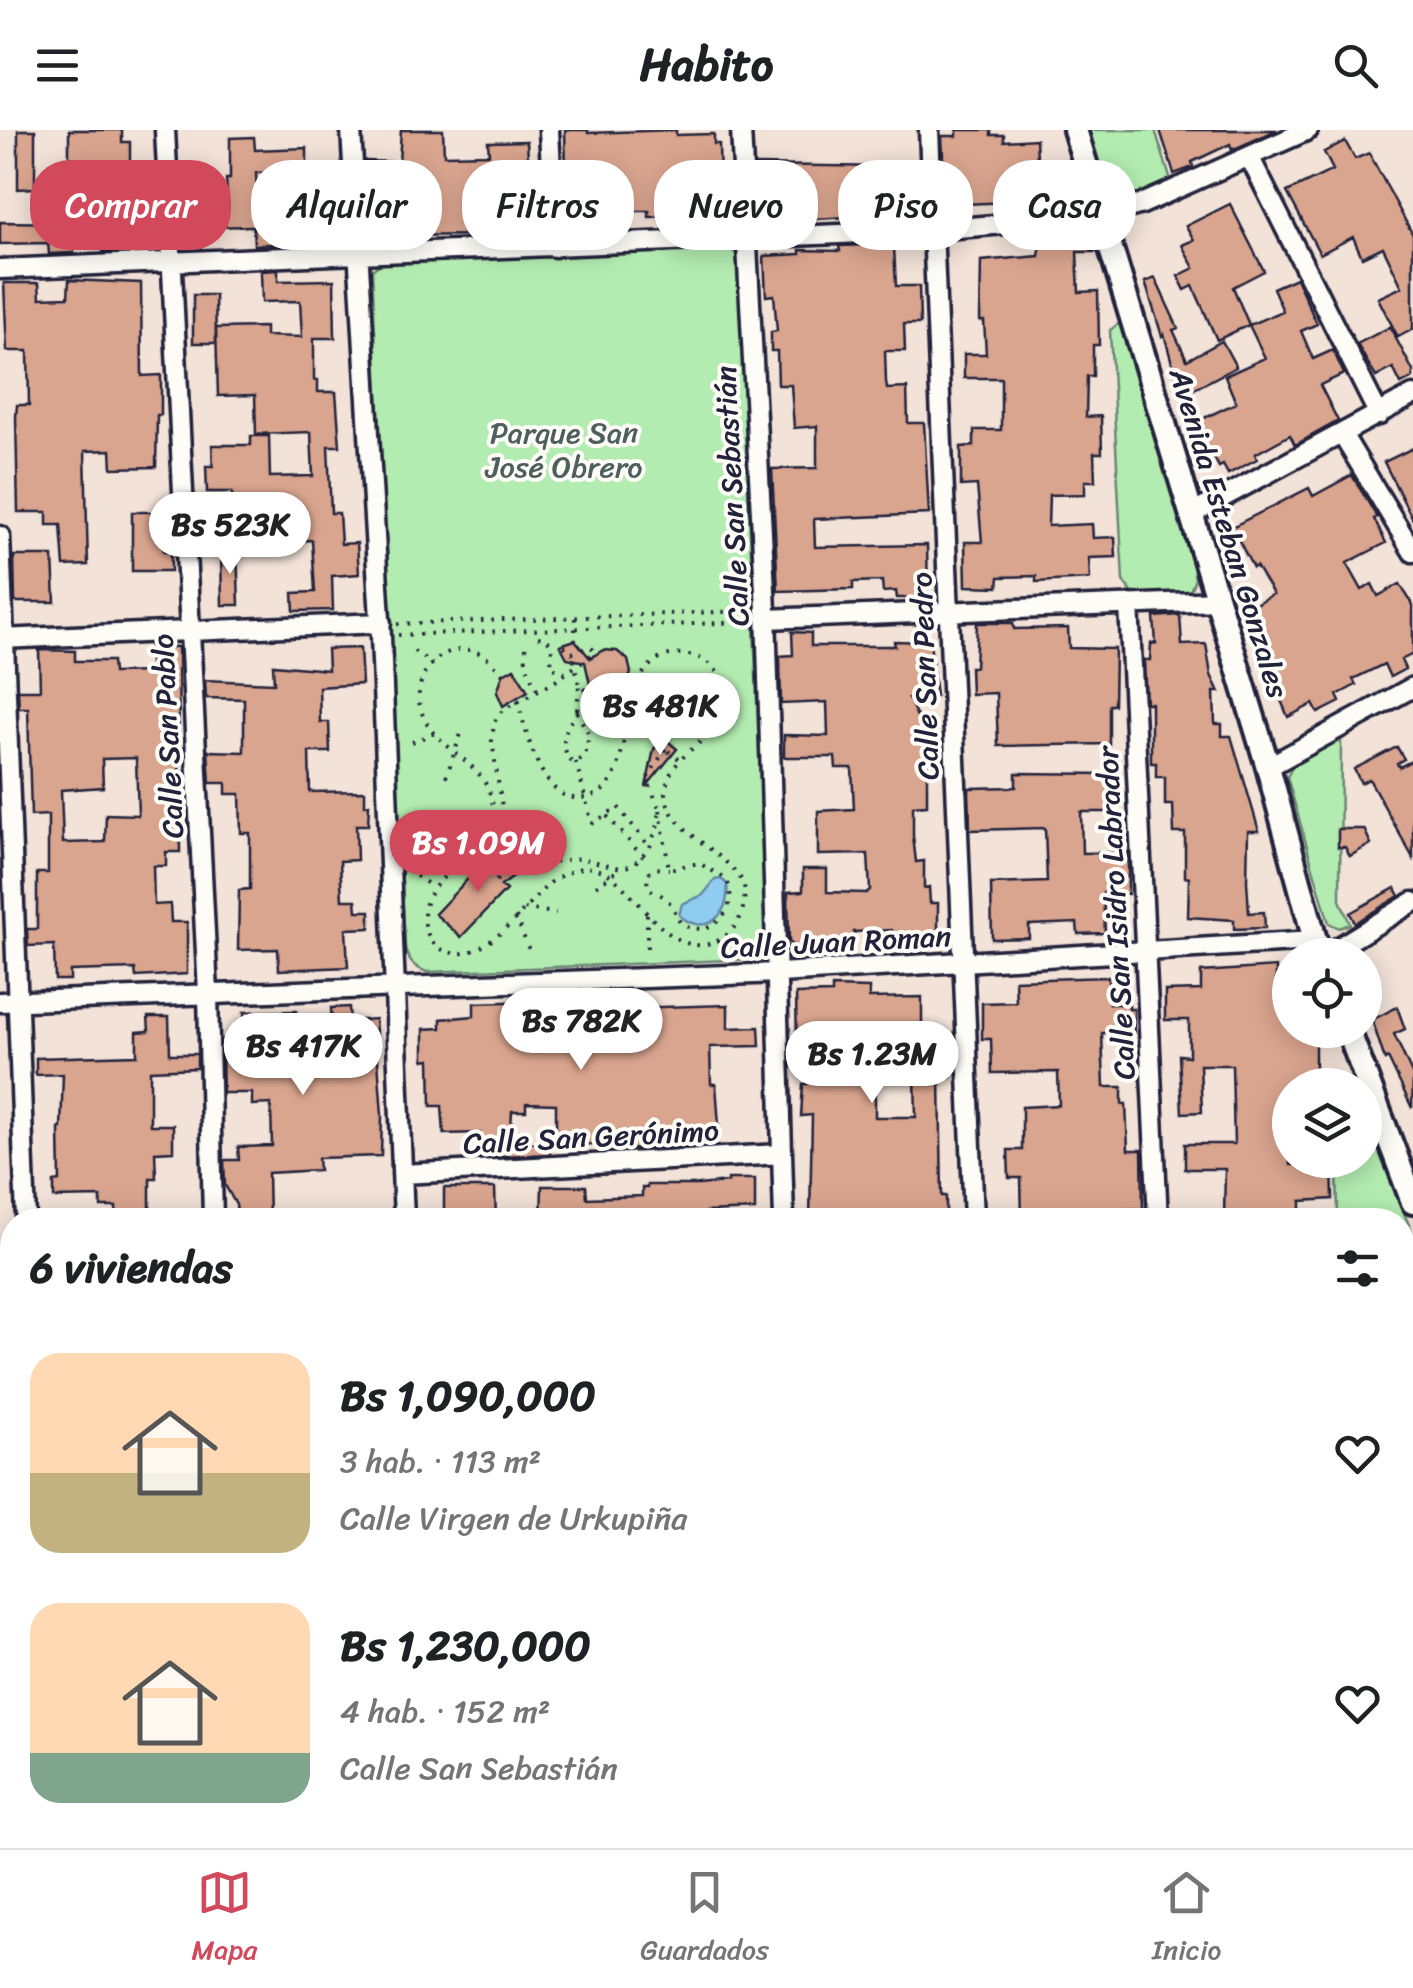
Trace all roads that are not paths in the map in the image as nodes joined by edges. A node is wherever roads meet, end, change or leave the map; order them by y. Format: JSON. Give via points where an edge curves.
{"nodes":[{"id":1,"x":165,"y":130,"type":"edge"},
{"id":2,"x":351,"y":130,"type":"edge"},
{"id":3,"x":549,"y":130,"type":"edge"},
{"id":4,"x":741,"y":130,"type":"edge"},
{"id":5,"x":929,"y":130,"type":"edge"},
{"id":6,"x":1075,"y":130,"type":"edge"},
{"id":7,"x":1308,"y":130,"type":"edge"},
{"id":8,"x":1250,"y":158,"type":"junction"},
{"id":9,"x":551,"y":160,"type":"edge"},
{"id":10,"x":743,"y":160,"type":"edge"},
{"id":11,"x":930,"y":160,"type":"edge"},
{"id":12,"x":1084,"y":160,"type":"edge"},
{"id":13,"x":1136,"y":207,"type":"edge"},
{"id":14,"x":471,"y":250,"type":"edge"},
{"id":15,"x":747,"y":250,"type":"edge"},
{"id":16,"x":935,"y":250,"type":"edge"},
{"id":17,"x":1110,"y":250,"type":"edge"},
{"id":18,"x":359,"y":254,"type":"junction"},
{"id":19,"x":174,"y":263,"type":"junction"},
{"id":20,"x":0,"y":270,"type":"edge"},
{"id":21,"x":1413,"y":396,"type":"edge"},
{"id":22,"x":1378,"y":414,"type":"junction"},
{"id":23,"x":1342,"y":434,"type":"junction"},
{"id":24,"x":1192,"y":514,"type":"junction"},
{"id":25,"x":0,"y":536,"type":"edge"},
{"id":26,"x":1413,"y":552,"type":"edge"},
{"id":27,"x":1218,"y":600,"type":"junction"},
{"id":28,"x":1129,"y":604,"type":"junction"},
{"id":29,"x":950,"y":611,"type":"junction"},
{"id":30,"x":755,"y":617,"type":"junction"},
{"id":31,"x":388,"y":628,"type":"junction"},
{"id":32,"x":190,"y":633,"type":"junction"},
{"id":33,"x":2,"y":639,"type":"edge"},
{"id":34,"x":1413,"y":687,"type":"edge"},
{"id":35,"x":1268,"y":767,"type":"junction"},
{"id":36,"x":4,"y":816,"type":"edge"},
{"id":37,"x":1413,"y":902,"type":"edge"},
{"id":38,"x":1316,"y":938,"type":"edge"},
{"id":39,"x":1342,"y":938,"type":"edge"},
{"id":40,"x":1145,"y":949,"type":"junction"},
{"id":41,"x":1272,"y":950,"type":"edge"},
{"id":42,"x":965,"y":964,"type":"junction"},
{"id":43,"x":779,"y":973,"type":"junction"},
{"id":44,"x":397,"y":987,"type":"junction"},
{"id":45,"x":208,"y":993,"type":"junction"},
{"id":46,"x":8,"y":1001,"type":"edge"},
{"id":47,"x":1355,"y":1048,"type":"edge"},
{"id":48,"x":782,"y":1154,"type":"junction"},
{"id":49,"x":402,"y":1174,"type":"junction"},
{"id":50,"x":1413,"y":1202,"type":"edge"},
{"id":51,"x":25,"y":1208,"type":"edge"},
{"id":52,"x":213,"y":1208,"type":"edge"},
{"id":53,"x":403,"y":1208,"type":"edge"},
{"id":54,"x":784,"y":1208,"type":"edge"},
{"id":55,"x":974,"y":1208,"type":"edge"},
{"id":56,"x":1157,"y":1208,"type":"edge"}],
"edges":[{"from":1,"to":19,"type":"street","name":"Calle San Pablo"},
{"from":2,"to":18,"type":"street"},
{"from":3,"to":9,"type":"street"},
{"from":4,"to":10,"type":"street","name":"Calle San Sebastián"},
{"from":5,"to":11,"type":"street","name":"Calle San Pedro"},
{"from":6,"to":12,"type":"street","name":"Avenida Esteban Gonzales"},
{"from":7,"to":8,"type":"street"},
{"from":8,"to":13,"type":"street"},
{"from":8,"to":22,"type":"street"},
{"from":14,"to":18,"type":"street"},
{"from":15,"to":30,"type":"street","name":"Calle San Sebastián"},
{"from":16,"to":29,"type":"street","name":"Calle San Pedro"},
{"from":17,"to":24,"type":"street","name":"Avenida Esteban Gonzales"},
{"from":18,"to":19,"type":"street"},
{"from":18,"to":31,"type":"street"},
{"from":19,"to":20,"type":"street"},
{"from":19,"to":32,"type":"street","name":"Calle San Pablo"},
{"from":21,"to":22,"type":"street"},
{"from":22,"to":23,"type":"street"},
{"from":23,"to":24,"type":"street"},
{"from":23,"to":26,"type":"street"},
{"from":24,"to":27,"type":"street","name":"Avenida Esteban Gonzales"},
{"from":25,"to":33,"type":"street"},
{"from":27,"to":28,"type":"street"},
{"from":27,"to":35,"type":"street","name":"Avenida Esteban Gonzales"},
{"from":28,"to":29,"type":"street"},
{"from":28,"to":40,"type":"street","name":"Calle San Isidro Labrador"},
{"from":29,"to":30,"type":"street"},
{"from":29,"to":42,"type":"street","name":"Calle San Pedro"},
{"from":30,"to":43,"type":"street","name":"Calle San Sebastián"},
{"from":31,"to":32,"type":"street"},
{"from":31,"to":44,"type":"street"},
{"from":32,"to":33,"type":"street"},
{"from":32,"to":45,"type":"street","name":"Calle San Pablo"},
{"from":33,"to":36,"type":"street"},
{"from":34,"to":35,"type":"street"},
{"from":35,"to":38,"type":"street","name":"Avenida Esteban Gonzales"},
{"from":36,"to":46,"type":"street"},
{"from":37,"to":39,"type":"street","name":"Calle Juan Roman"},
{"from":40,"to":41,"type":"street","name":"Calle Juan Roman"},
{"from":40,"to":42,"type":"street","name":"Calle Juan Roman"},
{"from":40,"to":56,"type":"street","name":"Calle San Isidro Labrador"},
{"from":42,"to":43,"type":"street","name":"Calle Juan Roman"},
{"from":42,"to":55,"type":"street","name":"Calle San Pedro"},
{"from":43,"to":44,"type":"street","name":"Calle Juan Roman"},
{"from":43,"to":48,"type":"street","name":"Calle San Sebastián"},
{"from":44,"to":45,"type":"street","name":"Calle Juan Roman"},
{"from":44,"to":49,"type":"street"},
{"from":45,"to":46,"type":"street","name":"Calle Juan Roman"},
{"from":45,"to":52,"type":"street","name":"Calle San Pablo"},
{"from":46,"to":51,"type":"street"},
{"from":47,"to":50,"type":"street"},
{"from":48,"to":49,"type":"street","name":"Calle San Gerónimo"},
{"from":48,"to":54,"type":"street","name":"Calle San Sebastián"},
{"from":49,"to":53,"type":"street"}]}
